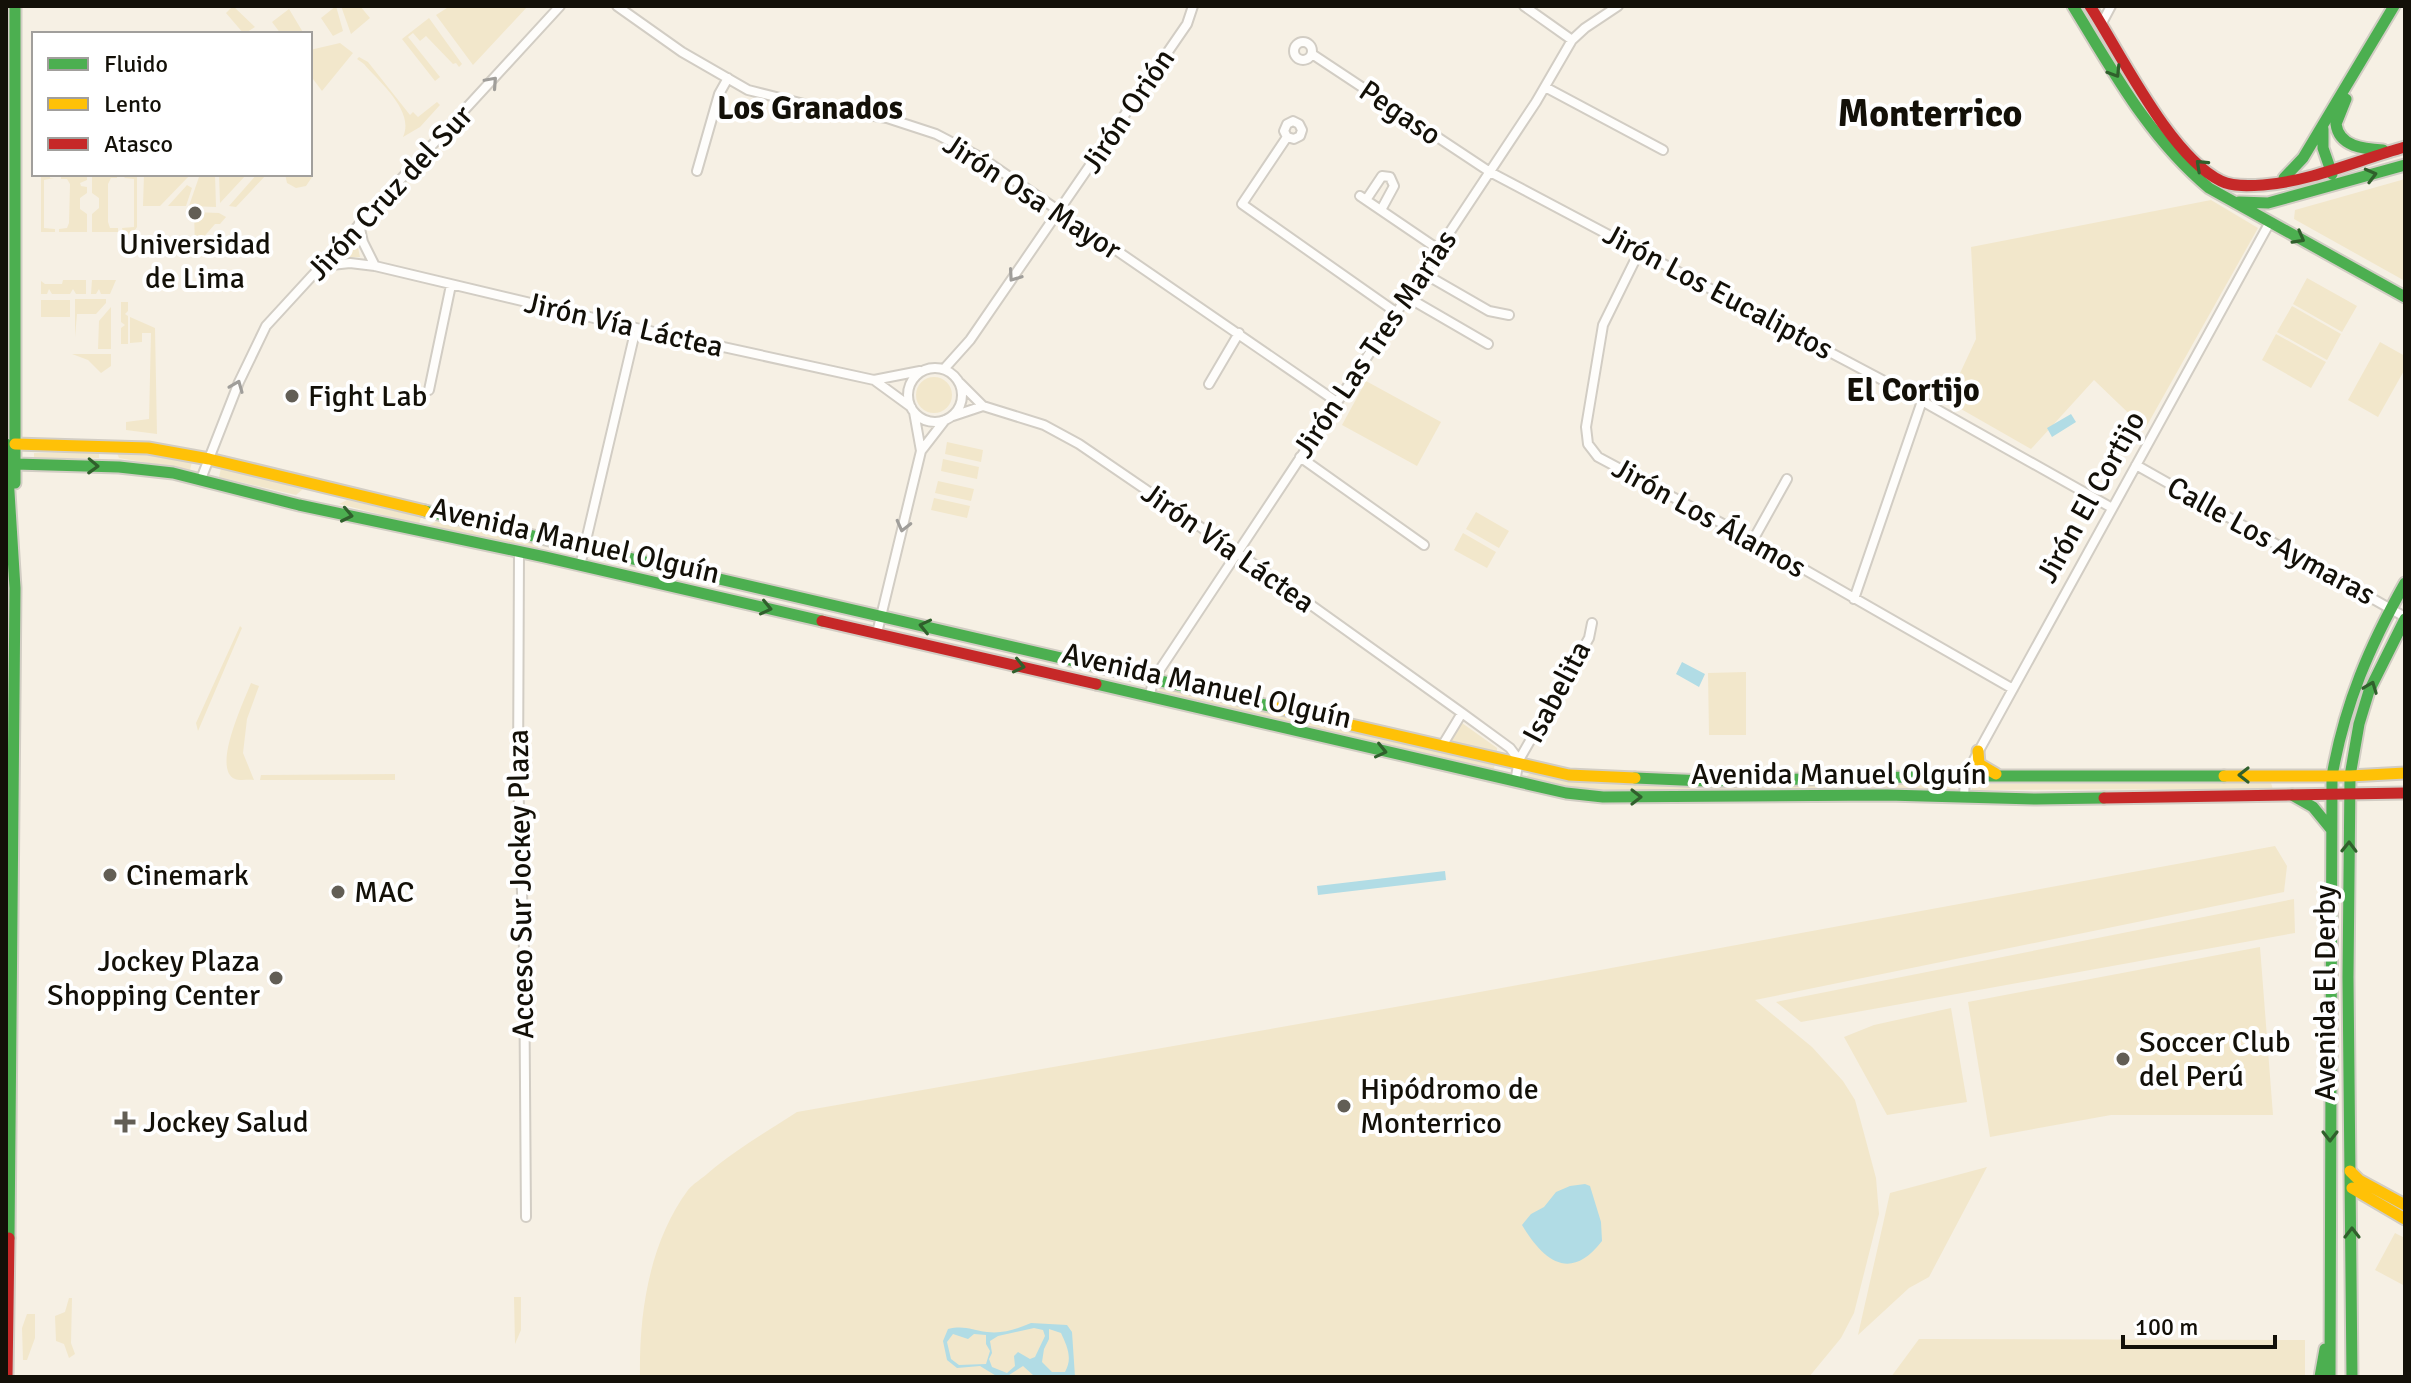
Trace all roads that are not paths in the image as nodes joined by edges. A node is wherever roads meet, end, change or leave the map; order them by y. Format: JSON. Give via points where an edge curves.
{"nodes":[{"id":1,"x":15,"y":6,"type":"edge"},
{"id":2,"x":560,"y":6,"type":"edge"},
{"id":3,"x":617,"y":6,"type":"edge"},
{"id":4,"x":1193,"y":6,"type":"edge"},
{"id":5,"x":1524,"y":6,"type":"edge"},
{"id":6,"x":1618,"y":6,"type":"edge"},
{"id":7,"x":2073,"y":6,"type":"edge"},
{"id":8,"x":2090,"y":6,"type":"edge"},
{"id":9,"x":2111,"y":6,"type":"edge"},
{"id":10,"x":2394,"y":6,"type":"edge"},
{"id":11,"x":2102,"y":23,"type":"junction"},
{"id":12,"x":1572,"y":40,"type":"junction"},
{"id":13,"x":1312,"y":54,"type":"dead end"},
{"id":14,"x":2356,"y":72,"type":"junction"},
{"id":15,"x":728,"y":78,"type":"junction"},
{"id":16,"x":1545,"y":87,"type":"junction"},
{"id":17,"x":2323,"y":125,"type":"junction"},
{"id":18,"x":1287,"y":137,"type":"dead end"},
{"id":19,"x":2401,"y":148,"type":"edge"},
{"id":20,"x":1663,"y":150,"type":"dead end"},
{"id":21,"x":2405,"y":165,"type":"edge"},
{"id":22,"x":2330,"y":169,"type":"junction"},
{"id":23,"x":697,"y":171,"type":"dead end"},
{"id":24,"x":1490,"y":172,"type":"junction"},
{"id":25,"x":2300,"y":177,"type":"junction"},
{"id":26,"x":2273,"y":184,"type":"junction"},
{"id":27,"x":2336,"y":184,"type":"junction"},
{"id":28,"x":2231,"y":200,"type":"junction"},
{"id":29,"x":2275,"y":201,"type":"junction"},
{"id":30,"x":1381,"y":210,"type":"junction"},
{"id":31,"x":1059,"y":211,"type":"junction"},
{"id":32,"x":2270,"y":222,"type":"junction"},
{"id":33,"x":359,"y":224,"type":"junction"},
{"id":34,"x":1438,"y":249,"type":"junction"},
{"id":35,"x":1640,"y":250,"type":"junction"},
{"id":36,"x":322,"y":266,"type":"junction"},
{"id":37,"x":375,"y":266,"type":"junction"},
{"id":38,"x":1423,"y":273,"type":"junction"},
{"id":39,"x":451,"y":285,"type":"junction"},
{"id":40,"x":1407,"y":297,"type":"junction"},
{"id":41,"x":2405,"y":297,"type":"edge"},
{"id":42,"x":1397,"y":313,"type":"junction"},
{"id":43,"x":1509,"y":315,"type":"dead end"},
{"id":44,"x":636,"y":328,"type":"junction"},
{"id":45,"x":1239,"y":333,"type":"junction"},
{"id":46,"x":1488,"y":344,"type":"dead end"},
{"id":47,"x":944,"y":369,"type":"junction"},
{"id":48,"x":924,"y":370,"type":"junction"},
{"id":49,"x":874,"y":380,"type":"junction"},
{"id":50,"x":960,"y":383,"type":"junction"},
{"id":51,"x":1209,"y":384,"type":"dead end"},
{"id":52,"x":429,"y":390,"type":"dead end"},
{"id":53,"x":1922,"y":401,"type":"junction"},
{"id":54,"x":1337,"y":402,"type":"junction"},
{"id":55,"x":983,"y":406,"type":"junction"},
{"id":56,"x":913,"y":410,"type":"junction"},
{"id":57,"x":948,"y":418,"type":"junction"},
{"id":58,"x":11,"y":444,"type":"edge"},
{"id":59,"x":921,"y":451,"type":"junction"},
{"id":60,"x":1300,"y":457,"type":"junction"},
{"id":61,"x":209,"y":459,"type":"junction"},
{"id":62,"x":15,"y":464,"type":"junction"},
{"id":63,"x":2136,"y":465,"type":"junction"},
{"id":64,"x":201,"y":479,"type":"junction"},
{"id":65,"x":1787,"y":479,"type":"dead end"},
{"id":66,"x":2112,"y":508,"type":"junction"},
{"id":67,"x":549,"y":539,"type":"junction"},
{"id":68,"x":1753,"y":540,"type":"junction"},
{"id":69,"x":1424,"y":545,"type":"dead end"},
{"id":70,"x":585,"y":547,"type":"junction"},
{"id":71,"x":519,"y":552,"type":"junction"},
{"id":72,"x":1237,"y":552,"type":"junction"},
{"id":73,"x":545,"y":557,"type":"junction"},
{"id":74,"x":580,"y":566,"type":"junction"},
{"id":75,"x":2405,"y":583,"type":"edge"},
{"id":76,"x":15,"y":588,"type":"junction"},
{"id":77,"x":1854,"y":599,"type":"junction"},
{"id":78,"x":2390,"y":608,"type":"junction"},
{"id":79,"x":882,"y":616,"type":"junction"},
{"id":80,"x":2405,"y":618,"type":"edge"},
{"id":81,"x":1592,"y":623,"type":"dead end"},
{"id":82,"x":877,"y":633,"type":"junction"},
{"id":83,"x":1154,"y":679,"type":"junction"},
{"id":84,"x":2013,"y":689,"type":"junction"},
{"id":85,"x":1149,"y":697,"type":"junction"},
{"id":86,"x":1462,"y":713,"type":"junction"},
{"id":87,"x":1442,"y":746,"type":"junction"},
{"id":88,"x":1978,"y":751,"type":"junction"},
{"id":89,"x":1519,"y":762,"type":"junction"},
{"id":90,"x":2405,"y":773,"type":"edge"},
{"id":91,"x":2374,"y":775,"type":"junction"},
{"id":92,"x":1965,"y":776,"type":"junction"},
{"id":93,"x":2001,"y":776,"type":"junction"},
{"id":94,"x":2332,"y":776,"type":"junction"},
{"id":95,"x":2350,"y":776,"type":"junction"},
{"id":96,"x":1705,"y":781,"type":"junction"},
{"id":97,"x":1515,"y":782,"type":"junction"},
{"id":98,"x":2374,"y":793,"type":"junction"},
{"id":99,"x":2405,"y":793,"type":"edge"},
{"id":100,"x":2292,"y":795,"type":"junction"},
{"id":101,"x":2332,"y":795,"type":"junction"},
{"id":102,"x":2350,"y":795,"type":"junction"},
{"id":103,"x":1705,"y":797,"type":"junction"},
{"id":104,"x":1964,"y":798,"type":"junction"},
{"id":105,"x":2332,"y":830,"type":"junction"},
{"id":106,"x":2333,"y":913,"type":"junction"},
{"id":107,"x":2348,"y":914,"type":"junction"},
{"id":108,"x":2350,"y":1171,"type":"junction"},
{"id":109,"x":2352,"y":1188,"type":"junction"},
{"id":110,"x":2405,"y":1205,"type":"edge"},
{"id":111,"x":526,"y":1217,"type":"dead end"},
{"id":112,"x":2405,"y":1219,"type":"edge"},
{"id":113,"x":2331,"y":1322,"type":"junction"},
{"id":114,"x":7,"y":1377,"type":"edge"},
{"id":115,"x":2320,"y":1377,"type":"edge"},
{"id":116,"x":2330,"y":1377,"type":"edge"},
{"id":117,"x":2352,"y":1377,"type":"edge"}],
"edges":[{"from":1,"to":58,"type":"main road"},
{"from":33,"to":2,"type":"street","name":"Jirón Cruz del Sur","one_way":true},
{"from":3,"to":15,"type":"street","name":"Jirón Osa Mayor"},
{"from":4,"to":31,"type":"street","name":"Jirón Orión","via":[[1187,24]]},
{"from":5,"to":12,"type":"street"},
{"from":6,"to":12,"type":"street","name":"Jirón Las Tres Marías"},
{"from":7,"to":28,"type":"main road","one_way":true,"via":[[2159,138],[2188,171]]},
{"from":8,"to":11,"type":"main road"},
{"from":9,"to":11,"type":"street"},
{"from":10,"to":14,"type":"main road"},
{"from":26,"to":11,"type":"main road","one_way":true,"via":[[2222,181],[2197,162],[2144,93]]},
{"from":12,"to":16,"type":"street","name":"Jirón Las Tres Marías"},
{"from":13,"to":24,"type":"street","name":"Pegaso"},
{"from":14,"to":17,"type":"main road"},
{"from":14,"to":19,"type":"main road","via":[[2336,123],[2338,132],[2360,148]]},
{"from":15,"to":23,"type":"street"},
{"from":15,"to":31,"type":"street","name":"Jirón Osa Mayor","via":[[748,90],[887,118],[936,134],[982,158]]},
{"from":16,"to":20,"type":"street"},
{"from":16,"to":24,"type":"street","name":"Jirón Las Tres Marías"},
{"from":17,"to":22,"type":"main road"},
{"from":17,"to":26,"type":"main road","via":[[2294,170]]},
{"from":18,"to":42,"type":"street","via":[[1242,204]]},
{"from":19,"to":22,"type":"main road"},
{"from":27,"to":21,"type":"main road","one_way":true},
{"from":22,"to":25,"type":"main road"},
{"from":22,"to":27,"type":"main road"},
{"from":24,"to":34,"type":"street","name":"Jirón Las Tres Marías"},
{"from":24,"to":35,"type":"street","name":"Jirón Los Eucaliptos"},
{"from":25,"to":26,"type":"main road"},
{"from":25,"to":29,"type":"main road","via":[[2307,180],[2306,187]]},
{"from":27,"to":29,"type":"main road"},
{"from":28,"to":29,"type":"main road"},
{"from":28,"to":32,"type":"main road"},
{"from":30,"to":30,"type":"street","via":[[1363,198],[1382,176],[1390,177],[1394,186]]},
{"from":30,"to":34,"type":"street"},
{"from":31,"to":45,"type":"street","name":"Jirón Osa Mayor"},
{"from":31,"to":47,"type":"street","name":"Jirón Orión","one_way":true},
{"from":32,"to":41,"type":"main road","one_way":true},
{"from":32,"to":63,"type":"street","name":"Jirón El Cortijo"},
{"from":33,"to":36,"type":"street","name":"Jirón Cruz del Sur"},
{"from":33,"to":37,"type":"street"},
{"from":34,"to":38,"type":"street","name":"Jirón Las Tres Marías"},
{"from":35,"to":53,"type":"street","name":"Jirón Los Eucaliptos"},
{"from":35,"to":68,"type":"street","name":"Jirón Los Álamos","via":[[1603,325],[1586,427],[1588,444],[1598,457]]},
{"from":36,"to":37,"type":"street","name":"Jirón Vía Láctea"},
{"from":61,"to":36,"type":"street","name":"Jirón Cruz del Sur","one_way":true,"via":[[260,334]]},
{"from":37,"to":39,"type":"street","name":"Jirón Vía Láctea"},
{"from":38,"to":40,"type":"street","name":"Jirón Las Tres Marías"},
{"from":38,"to":43,"type":"street","via":[[1489,311]]},
{"from":39,"to":44,"type":"street","name":"Jirón Vía Láctea"},
{"from":39,"to":52,"type":"street"},
{"from":40,"to":42,"type":"street","name":"Jirón Las Tres Marías"},
{"from":40,"to":46,"type":"street"},
{"from":42,"to":54,"type":"street","name":"Jirón Las Tres Marías"},
{"from":44,"to":49,"type":"street","name":"Jirón Vía Láctea"},
{"from":44,"to":70,"type":"street"},
{"from":45,"to":51,"type":"street"},
{"from":45,"to":54,"type":"street","name":"Jirón Osa Mayor"},
{"from":47,"to":48,"type":"street"},
{"from":47,"to":50,"type":"street"},
{"from":48,"to":49,"type":"street","name":"Jirón Vía Láctea"},
{"from":48,"to":56,"type":"street","via":[[911,382]]},
{"from":49,"to":56,"type":"street","name":"Jirón Vía Láctea"},
{"from":50,"to":55,"type":"street","name":"Jirón Vía Láctea"},
{"from":50,"to":57,"type":"street","via":[[962,398]]},
{"from":53,"to":66,"type":"street","name":"Jirón Los Eucaliptos"},
{"from":53,"to":77,"type":"street"},
{"from":54,"to":60,"type":"street","name":"Jirón Las Tres Marías"},
{"from":55,"to":57,"type":"street"},
{"from":55,"to":72,"type":"street","name":"Jirón Vía Láctea","via":[[1044,425],[1079,444]]},
{"from":56,"to":57,"type":"street","via":[[925,420]]},
{"from":56,"to":59,"type":"street"},
{"from":57,"to":59,"type":"street"},
{"from":58,"to":61,"type":"main road","name":"Avenida Manuel Olguín","via":[[130,446]]},
{"from":58,"to":62,"type":"main road"},
{"from":58,"to":76,"type":"main road"},
{"from":59,"to":79,"type":"street","one_way":true},
{"from":60,"to":69,"type":"street"},
{"from":60,"to":72,"type":"street","name":"Jirón Las Tres Marías"},
{"from":61,"to":64,"type":"street","name":"Jirón Cruz del Sur"},
{"from":61,"to":67,"type":"main road","name":"Avenida Manuel Olguín"},
{"from":62,"to":64,"type":"main road","name":"Avenida Manuel Olguín","one_way":true,"via":[[132,468]]},
{"from":62,"to":76,"type":"main road"},
{"from":63,"to":66,"type":"street","name":"Jirón El Cortijo"},
{"from":63,"to":78,"type":"street","name":"Calle Los Aymaras"},
{"from":64,"to":71,"type":"main road","name":"Avenida Manuel Olguín","one_way":true},
{"from":65,"to":68,"type":"street"},
{"from":66,"to":84,"type":"street","name":"Jirón El Cortijo"},
{"from":67,"to":70,"type":"main road","name":"Avenida Manuel Olguín"},
{"from":67,"to":73,"type":"main road"},
{"from":68,"to":77,"type":"street","name":"Jirón Los Álamos"},
{"from":70,"to":74,"type":"street"},
{"from":70,"to":79,"type":"main road","name":"Avenida Manuel Olguín"},
{"from":71,"to":73,"type":"main road","name":"Avenida Manuel Olguín"},
{"from":71,"to":111,"type":"street","name":"Acceso Sur Jockey Plaza"},
{"from":72,"to":83,"type":"street","name":"Jirón Las Tres Marías"},
{"from":72,"to":86,"type":"street","name":"Jirón Vía Láctea"},
{"from":73,"to":74,"type":"main road","name":"Avenida Manuel Olguín"},
{"from":74,"to":82,"type":"main road","name":"Avenida Manuel Olguín","one_way":true},
{"from":75,"to":78,"type":"main road","name":"Avenida El Derby"},
{"from":76,"to":114,"type":"main road"},
{"from":77,"to":84,"type":"street","name":"Jirón Los Álamos"},
{"from":78,"to":80,"type":"street","name":"Calle Los Aymaras"},
{"from":78,"to":94,"type":"main road","name":"Avenida El Derby","via":[[2348,696]]},
{"from":79,"to":82,"type":"street"},
{"from":83,"to":79,"type":"main road","name":"Avenida Manuel Olguín","one_way":true},
{"from":95,"to":80,"type":"main road","name":"Avenida El Derby","one_way":true,"via":[[2369,691]]},
{"from":81,"to":89,"type":"street","name":"Isabelita","via":[[1589,638]]},
{"from":82,"to":85,"type":"main road","name":"Avenida Manuel Olguín","one_way":true},
{"from":83,"to":85,"type":"street","name":"Jirón Las Tres Marías"},
{"from":83,"to":87,"type":"main road","name":"Avenida Manuel Olguín"},
{"from":84,"to":88,"type":"street","name":"Jirón El Cortijo"},
{"from":85,"to":97,"type":"main road","name":"Avenida Manuel Olguín","one_way":true},
{"from":86,"to":87,"type":"street"},
{"from":86,"to":89,"type":"street","name":"Jirón Vía Láctea","via":[[1510,748]]},
{"from":87,"to":89,"type":"main road","name":"Avenida Manuel Olguín"},
{"from":88,"to":92,"type":"street","name":"Jirón El Cortijo"},
{"from":88,"to":93,"type":"main road","via":[[1979,764]]},
{"from":89,"to":96,"type":"main road","name":"Avenida Manuel Olguín","via":[[1596,778]]},
{"from":89,"to":97,"type":"street","name":"Isabelita"},
{"from":90,"to":91,"type":"main road","name":"Avenida Manuel Olguín"},
{"from":91,"to":95,"type":"main road","name":"Avenida Manuel Olguín"},
{"from":91,"to":98,"type":"main road"},
{"from":92,"to":93,"type":"main road","name":"Avenida Manuel Olguín"},
{"from":92,"to":96,"type":"main road","name":"Avenida Manuel Olguín"},
{"from":92,"to":104,"type":"street","name":"Jirón El Cortijo"},
{"from":94,"to":93,"type":"main road","name":"Avenida Manuel Olguín","one_way":true},
{"from":94,"to":95,"type":"main road","name":"Avenida Manuel Olguín"},
{"from":94,"to":101,"type":"main road","name":"Avenida El Derby"},
{"from":95,"to":102,"type":"main road","name":"Avenida El Derby"},
{"from":96,"to":103,"type":"main road"},
{"from":97,"to":103,"type":"main road","name":"Avenida Manuel Olguín","one_way":true,"via":[[1603,797]]},
{"from":98,"to":99,"type":"main road","name":"Avenida Manuel Olguín"},
{"from":98,"to":102,"type":"main road","name":"Avenida Manuel Olguín"},
{"from":100,"to":101,"type":"main road","name":"Avenida Manuel Olguín"},
{"from":100,"to":104,"type":"main road","name":"Avenida Manuel Olguín"},
{"from":100,"to":105,"type":"main road","via":[[2313,807]]},
{"from":101,"to":102,"type":"main road","name":"Avenida Manuel Olguín"},
{"from":101,"to":105,"type":"main road","name":"Avenida El Derby"},
{"from":107,"to":102,"type":"main road","name":"Avenida El Derby","one_way":true},
{"from":103,"to":104,"type":"main road","name":"Avenida Manuel Olguín"},
{"from":105,"to":106,"type":"main road","name":"Avenida El Derby"},
{"from":106,"to":107,"type":"main road"},
{"from":106,"to":113,"type":"main road","name":"Avenida El Derby","one_way":true},
{"from":107,"to":108,"type":"main road","name":"Avenida El Derby"},
{"from":108,"to":109,"type":"main road","name":"Avenida El Derby"},
{"from":108,"to":110,"type":"main road"},
{"from":109,"to":112,"type":"main road"},
{"from":117,"to":109,"type":"main road","name":"Avenida El Derby","one_way":true},
{"from":113,"to":115,"type":"main road"},
{"from":113,"to":116,"type":"main road"}]}
